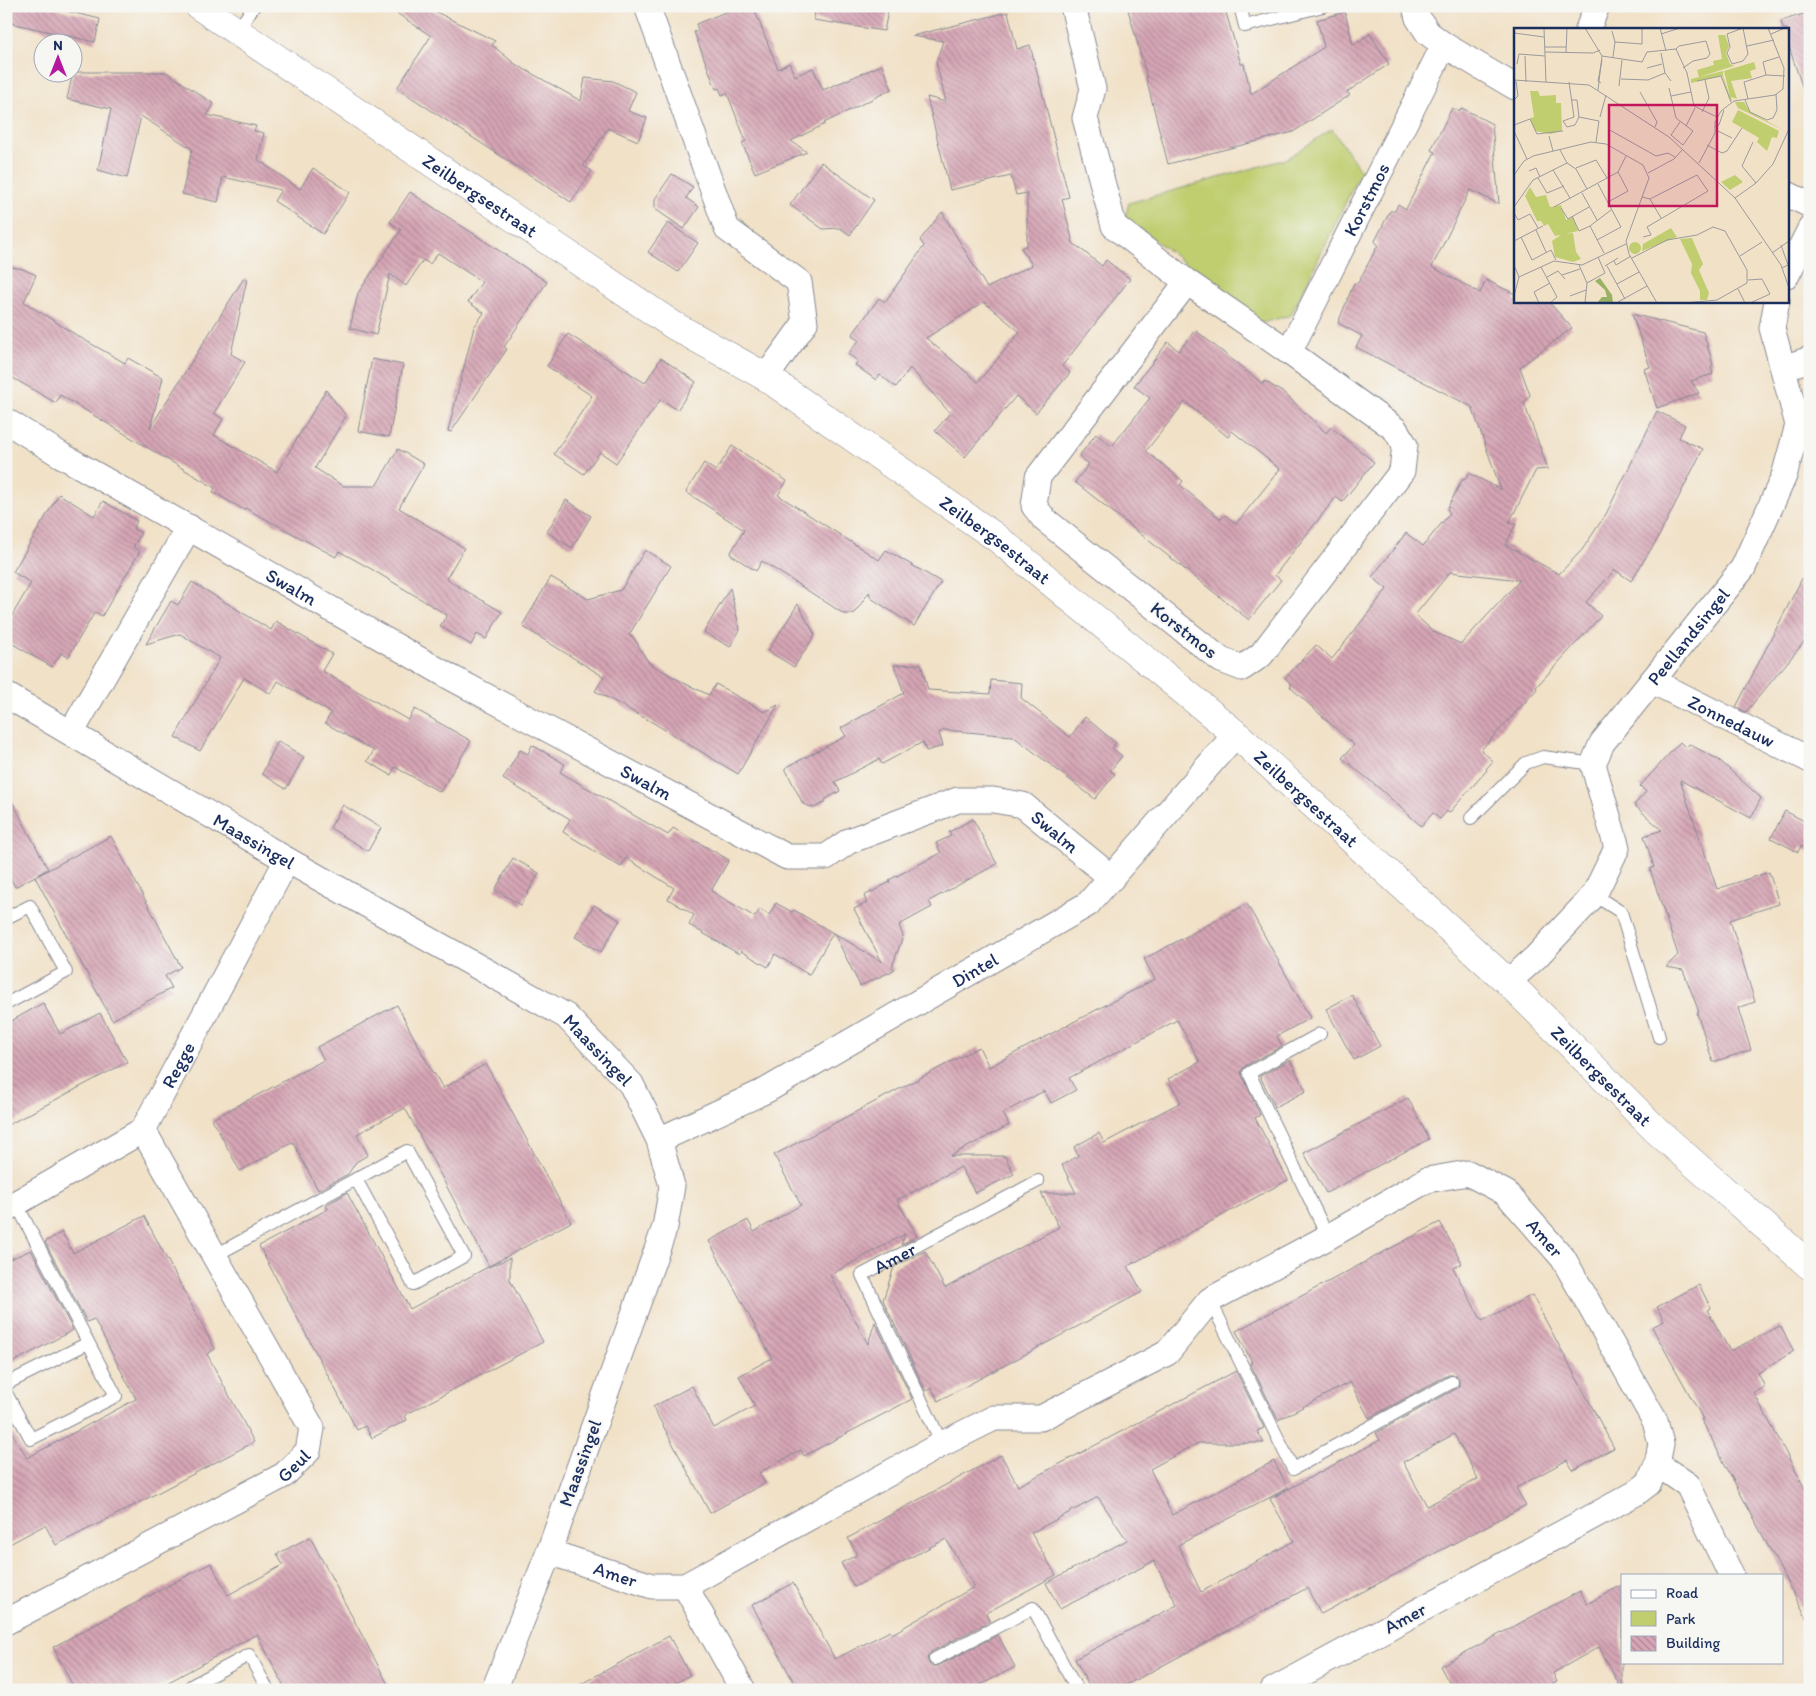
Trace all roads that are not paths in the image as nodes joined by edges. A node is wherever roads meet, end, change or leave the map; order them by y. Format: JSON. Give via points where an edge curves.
{"nodes":[{"id":1,"x":199,"y":6,"type":"edge"},
{"id":2,"x":254,"y":6,"type":"edge"},
{"id":3,"x":647,"y":6,"type":"edge"},
{"id":4,"x":1073,"y":6,"type":"edge"},
{"id":5,"x":1240,"y":6,"type":"edge"},
{"id":6,"x":1323,"y":6,"type":"edge"},
{"id":7,"x":1415,"y":6,"type":"edge"},
{"id":8,"x":1597,"y":6,"type":"edge"},
{"id":9,"x":1588,"y":28,"type":"edge"},
{"id":10,"x":237,"y":32,"type":"junction"},
{"id":11,"x":1444,"y":45,"type":"junction"},
{"id":12,"x":1514,"y":86,"type":"edge"},
{"id":13,"x":1788,"y":194,"type":"edge"},
{"id":14,"x":1810,"y":205,"type":"edge"},
{"id":15,"x":1810,"y":229,"type":"edge"},
{"id":16,"x":1788,"y":273,"type":"edge"},
{"id":17,"x":1187,"y":282,"type":"junction"},
{"id":18,"x":1777,"y":302,"type":"edge"},
{"id":19,"x":1289,"y":352,"type":"junction"},
{"id":20,"x":1810,"y":359,"type":"edge"},
{"id":21,"x":1783,"y":368,"type":"junction"},
{"id":22,"x":766,"y":377,"type":"junction"},
{"id":23,"x":6,"y":421,"type":"edge"},
{"id":24,"x":1804,"y":428,"type":"edge"},
{"id":25,"x":189,"y":527,"type":"junction"},
{"id":26,"x":1652,"y":681,"type":"junction"},
{"id":27,"x":6,"y":694,"type":"edge"},
{"id":28,"x":71,"y":733,"type":"junction"},
{"id":29,"x":1236,"y":734,"type":"junction"},
{"id":30,"x":1810,"y":760,"type":"edge"},
{"id":31,"x":1593,"y":764,"type":"junction"},
{"id":32,"x":1471,"y":818,"type":"dead end"},
{"id":33,"x":287,"y":860,"type":"junction"},
{"id":34,"x":1112,"y":878,"type":"junction"},
{"id":35,"x":1594,"y":895,"type":"junction"},
{"id":36,"x":6,"y":918,"type":"edge"},
{"id":37,"x":1508,"y":982,"type":"junction"},
{"id":38,"x":7,"y":1001,"type":"edge"},
{"id":39,"x":1320,"y":1034,"type":"dead end"},
{"id":40,"x":1659,"y":1037,"type":"dead end"},
{"id":41,"x":143,"y":1130,"type":"junction"},
{"id":42,"x":660,"y":1140,"type":"junction"},
{"id":43,"x":356,"y":1179,"type":"junction"},
{"id":44,"x":1038,"y":1181,"type":"dead end"},
{"id":45,"x":11,"y":1206,"type":"edge"},
{"id":46,"x":1328,"y":1237,"type":"junction"},
{"id":47,"x":214,"y":1256,"type":"junction"},
{"id":48,"x":1810,"y":1266,"type":"edge"},
{"id":49,"x":1210,"y":1300,"type":"junction"},
{"id":50,"x":88,"y":1343,"type":"junction"},
{"id":51,"x":1452,"y":1382,"type":"dead end"},
{"id":52,"x":6,"y":1384,"type":"edge"},
{"id":53,"x":6,"y":1392,"type":"edge"},
{"id":54,"x":942,"y":1444,"type":"junction"},
{"id":55,"x":1657,"y":1464,"type":"junction"},
{"id":56,"x":548,"y":1552,"type":"junction"},
{"id":57,"x":1731,"y":1574,"type":"edge"},
{"id":58,"x":685,"y":1586,"type":"junction"},
{"id":59,"x":6,"y":1622,"type":"edge"},
{"id":60,"x":935,"y":1659,"type":"dead end"},
{"id":61,"x":193,"y":1690,"type":"edge"},
{"id":62,"x":268,"y":1690,"type":"edge"},
{"id":63,"x":494,"y":1690,"type":"edge"},
{"id":64,"x":743,"y":1690,"type":"edge"},
{"id":65,"x":1077,"y":1690,"type":"edge"},
{"id":66,"x":1273,"y":1690,"type":"edge"}],
"edges":[{"from":1,"to":10,"type":"street","name":"Zeilbergsestraat"},
{"from":2,"to":10,"type":"lane"},
{"from":3,"to":22,"type":"street","via":[[727,229],[799,282],[805,323]]},
{"from":4,"to":17,"type":"street","name":"Korstmos","via":[[1093,89],[1085,118],[1114,226]]},
{"from":5,"to":6,"type":"lane","via":[[1245,26]]},
{"from":7,"to":11,"type":"street","via":[[1418,18],[1428,33]]},
{"from":8,"to":9,"type":"street"},
{"from":10,"to":22,"type":"street","name":"Zeilbergsestraat","via":[[673,325]]},
{"from":11,"to":12,"type":"street"},
{"from":11,"to":19,"type":"street","name":"Korstmos"},
{"from":13,"to":14,"type":"street"},
{"from":15,"to":16,"type":"street"},
{"from":17,"to":19,"type":"street","name":"Korstmos"},
{"from":17,"to":19,"type":"street","name":"Korstmos","via":[[1038,477],[1034,506],[1045,520],[1221,660],[1242,668],[1261,655],[1402,471],[1405,445],[1395,429]]},
{"from":18,"to":21,"type":"street","name":"Peellandsingel","via":[[1772,328]]},
{"from":20,"to":21,"type":"street"},
{"from":21,"to":24,"type":"street","name":"Peellandsingel"},
{"from":22,"to":29,"type":"street","name":"Zeilbergsestraat","via":[[997,538]]},
{"from":23,"to":25,"type":"street","name":"Swalm"},
{"from":24,"to":26,"type":"street","name":"Peellandsingel","via":[[1743,568]]},
{"from":25,"to":28,"type":"street"},
{"from":25,"to":34,"type":"street","name":"Swalm","via":[[450,676],[788,857],[826,857],[849,841],[958,800],[993,800],[1023,805]]},
{"from":26,"to":30,"type":"street","name":"Zonnedauw"},
{"from":26,"to":31,"type":"street","name":"Peellandsingel","via":[[1602,743]]},
{"from":27,"to":28,"type":"street","name":"Maassingel"},
{"from":28,"to":33,"type":"street","name":"Maassingel"},
{"from":29,"to":34,"type":"street","name":"Dintel"},
{"from":29,"to":37,"type":"street","name":"Zeilbergsestraat"},
{"from":31,"to":32,"type":"lane","via":[[1543,757],[1526,763]]},
{"from":31,"to":35,"type":"street","via":[[1617,848]]},
{"from":33,"to":41,"type":"street","name":"Regge"},
{"from":33,"to":42,"type":"street","name":"Maassingel","via":[[566,1016],[631,1084]]},
{"from":34,"to":42,"type":"street","name":"Dintel","via":[[1088,904],[793,1075]]},
{"from":35,"to":37,"type":"street"},
{"from":35,"to":40,"type":"lane","via":[[1621,912]]},
{"from":36,"to":38,"type":"lane","via":[[30,906],[66,972]]},
{"from":37,"to":48,"type":"street","name":"Zeilbergsestraat","via":[[1656,1130]]},
{"from":39,"to":46,"type":"lane","via":[[1249,1073]]},
{"from":41,"to":45,"type":"street"},
{"from":41,"to":47,"type":"street","name":"Geul"},
{"from":42,"to":56,"type":"street","name":"Maassingel","via":[[672,1186],[665,1227]]},
{"from":43,"to":43,"type":"lane","via":[[413,1284],[464,1256],[407,1151]]},
{"from":43,"to":47,"type":"lane"},
{"from":44,"to":54,"type":"lane","name":"Amer","via":[[862,1275]]},
{"from":45,"to":50,"type":"lane"},
{"from":46,"to":49,"type":"street","name":"Amer"},
{"from":46,"to":55,"type":"street","name":"Amer","via":[[1427,1180],[1468,1173],[1506,1193],[1562,1258],[1655,1422],[1661,1444]]},
{"from":47,"to":59,"type":"street","name":"Geul","via":[[312,1428],[308,1451],[284,1476]]},
{"from":49,"to":51,"type":"lane","via":[[1293,1469]]},
{"from":49,"to":54,"type":"street","name":"Amer","via":[[1167,1354],[1041,1418],[994,1418]]},
{"from":50,"to":52,"type":"lane"},
{"from":50,"to":53,"type":"lane","via":[[116,1396],[31,1440]]},
{"from":54,"to":58,"type":"street","name":"Amer"},
{"from":55,"to":57,"type":"street","via":[[1688,1485]]},
{"from":55,"to":66,"type":"street","name":"Amer","via":[[1649,1483],[1636,1493]]},
{"from":56,"to":58,"type":"street","name":"Amer","via":[[652,1586]]},
{"from":56,"to":63,"type":"street","name":"Maassingel"},
{"from":58,"to":64,"type":"street"},
{"from":60,"to":65,"type":"lane","via":[[1033,1608]]},
{"from":61,"to":62,"type":"lane","via":[[191,1686],[249,1655]]}]}
